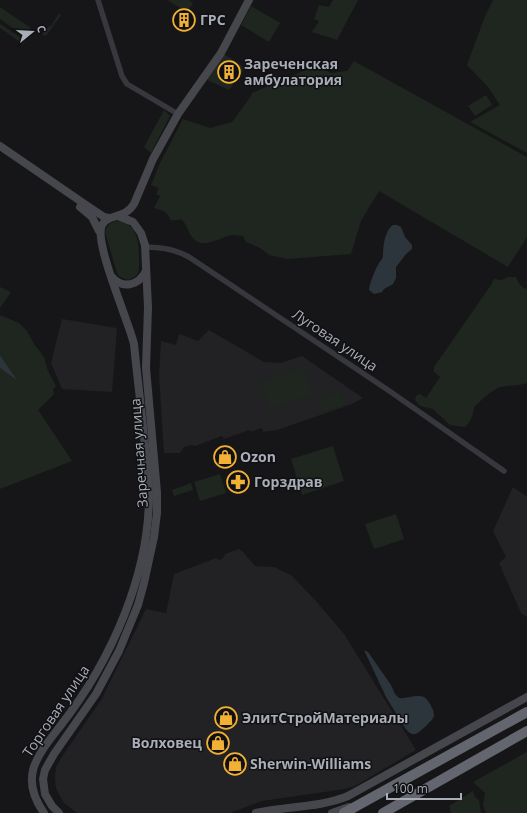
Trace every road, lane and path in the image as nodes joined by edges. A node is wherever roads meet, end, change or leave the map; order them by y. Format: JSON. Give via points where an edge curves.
{"nodes":[{"id":1,"x":98,"y":0,"type":"edge"},
{"id":2,"x":249,"y":0,"type":"edge"},
{"id":3,"x":178,"y":114,"type":"junction"},
{"id":4,"x":0,"y":146,"type":"edge"},
{"id":5,"x":0,"y":152,"type":"edge"},
{"id":6,"x":134,"y":204,"type":"junction"},
{"id":7,"x":118,"y":216,"type":"junction"},
{"id":8,"x":109,"y":218,"type":"junction"},
{"id":9,"x":133,"y":222,"type":"junction"},
{"id":10,"x":99,"y":231,"type":"junction"},
{"id":11,"x":146,"y":247,"type":"junction"},
{"id":12,"x":146,"y":271,"type":"junction"},
{"id":13,"x":111,"y":276,"type":"junction"},
{"id":14,"x":504,"y":471,"type":"dead end"},
{"id":15,"x":110,"y":647,"type":"joint"},
{"id":16,"x":119,"y":651,"type":"joint"},
{"id":17,"x":527,"y":697,"type":"edge"},
{"id":18,"x":527,"y":712,"type":"edge"},
{"id":19,"x":527,"y":731,"type":"edge"},
{"id":20,"x":368,"y":800,"type":"junction"},
{"id":21,"x":318,"y":804,"type":"junction"},
{"id":22,"x":52,"y":806,"type":"junction"},
{"id":23,"x":45,"y":813,"type":"edge"},
{"id":24,"x":59,"y":813,"type":"edge"},
{"id":25,"x":256,"y":813,"type":"edge"},
{"id":26,"x":292,"y":813,"type":"edge"},
{"id":27,"x":332,"y":813,"type":"edge"},
{"id":28,"x":344,"y":813,"type":"edge"},
{"id":29,"x":382,"y":813,"type":"edge"}],
"edges":[{"from":1,"to":3,"type":"street","via":[[122,76],[127,84]]},
{"from":2,"to":3,"type":"street","via":[[220,53]]},
{"from":3,"to":6,"type":"street","via":[[153,159]]},
{"from":4,"to":8,"type":"street"},
{"from":5,"to":10,"type":"street","via":[[81,208],[92,217]]},
{"from":6,"to":7,"type":"street","via":[[127,212]]},
{"from":6,"to":9,"type":"street"},
{"from":7,"to":8,"type":"street"},
{"from":7,"to":9,"type":"street"},
{"from":8,"to":10,"type":"street","via":[[104,221]]},
{"from":9,"to":11,"type":"street","name":"Заречная улица","via":[[141,233]]},
{"from":10,"to":13,"type":"street","name":"Заречная улица"},
{"from":11,"to":12,"type":"street","name":"Заречная улица"},
{"from":11,"to":14,"type":"street","name":"Луговая улица","via":[[175,250],[189,257]]},
{"from":12,"to":13,"type":"street","via":[[141,279],[130,284],[119,283]]},
{"from":12,"to":16,"type":"street","name":"Заречная улица","via":[[146,368],[157,513],[138,605]]},
{"from":13,"to":15,"type":"street","name":"Заречная улица","via":[[134,344],[149,491],[147,535],[136,581]]},
{"from":15,"to":23,"type":"street","name":"Торговая улица","via":[[86,690],[42,750],[34,766],[31,786]]},
{"from":16,"to":22,"type":"street","name":"Торговая улица","via":[[96,694],[48,763],[43,788]]},
{"from":17,"to":21,"type":"street","via":[[357,792],[341,800]]},
{"from":18,"to":20,"type":"highway"},
{"from":19,"to":29,"type":"highway"},
{"from":20,"to":27,"type":"street"},
{"from":20,"to":28,"type":"highway"},
{"from":21,"to":25,"type":"street"},
{"from":21,"to":26,"type":"street"},
{"from":22,"to":23,"type":"street"},
{"from":22,"to":24,"type":"street","name":"Торговая улица"}]}
